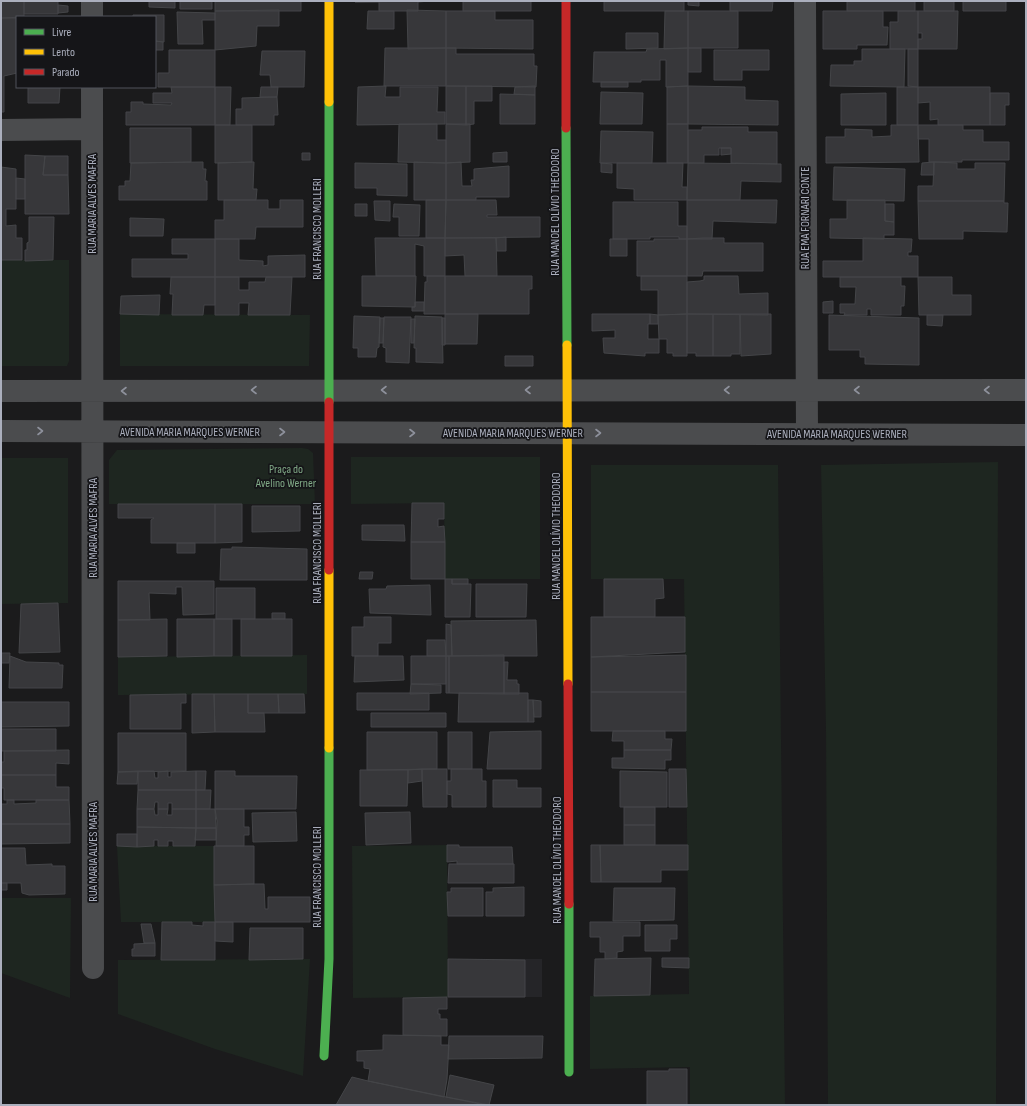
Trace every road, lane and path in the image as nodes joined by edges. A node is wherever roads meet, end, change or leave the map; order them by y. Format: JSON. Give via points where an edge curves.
{"nodes":[{"id":1,"x":92,"y":1,"type":"edge"},
{"id":2,"x":329,"y":1,"type":"edge"},
{"id":3,"x":566,"y":1,"type":"edge"},
{"id":4,"x":805,"y":1,"type":"edge"},
{"id":5,"x":92,"y":16,"type":"edge"},
{"id":6,"x":92,"y":88,"type":"edge"},
{"id":7,"x":92,"y":129,"type":"junction"},
{"id":8,"x":1,"y":130,"type":"edge"},
{"id":9,"x":329,"y":390,"type":"junction"},
{"id":10,"x":567,"y":390,"type":"junction"},
{"id":11,"x":806,"y":390,"type":"junction"},
{"id":12,"x":1026,"y":390,"type":"edge"},
{"id":13,"x":1,"y":391,"type":"edge"},
{"id":14,"x":92,"y":391,"type":"junction"},
{"id":15,"x":1,"y":431,"type":"edge"},
{"id":16,"x":94,"y":431,"type":"junction"},
{"id":17,"x":330,"y":432,"type":"junction"},
{"id":18,"x":568,"y":433,"type":"junction"},
{"id":19,"x":807,"y":434,"type":"junction"},
{"id":20,"x":1026,"y":435,"type":"edge"},
{"id":21,"x":93,"y":968,"type":"dead end"},
{"id":22,"x":324,"y":1056,"type":"dead end"},
{"id":23,"x":569,"y":1072,"type":"dead end"}],
"edges":[{"from":1,"to":5,"type":"street"},
{"from":2,"to":9,"type":"street","name":"RUA FRANCISCO MOLLERI"},
{"from":3,"to":10,"type":"street","name":"RUA MANOEL OLÍVIO THEODORO"},
{"from":4,"to":11,"type":"street","name":"RUA EMA FORNARI CONTE"},
{"from":6,"to":7,"type":"street","name":"RUA MARIA ALVES MAFRA"},
{"from":7,"to":8,"type":"street"},
{"from":7,"to":14,"type":"street","name":"RUA MARIA ALVES MAFRA"},
{"from":10,"to":9,"type":"street","one_way":true},
{"from":9,"to":14,"type":"street","one_way":true},
{"from":9,"to":17,"type":"street","name":"RUA FRANCISCO MOLLERI"},
{"from":11,"to":10,"type":"street","one_way":true},
{"from":10,"to":18,"type":"street","name":"RUA MANOEL OLÍVIO THEODORO"},
{"from":12,"to":11,"type":"street","one_way":true},
{"from":11,"to":19,"type":"street","name":"RUA EMA FORNARI CONTE"},
{"from":13,"to":14,"type":"street"},
{"from":14,"to":16,"type":"street","name":"RUA MARIA ALVES MAFRA"},
{"from":15,"to":16,"type":"street","name":"AVENIDA MARIA MARQUES WERNER","one_way":true},
{"from":16,"to":17,"type":"street","name":"AVENIDA MARIA MARQUES WERNER","one_way":true},
{"from":16,"to":21,"type":"street","name":"RUA MARIA ALVES MAFRA"},
{"from":17,"to":18,"type":"street","name":"AVENIDA MARIA MARQUES WERNER","one_way":true},
{"from":17,"to":22,"type":"street","name":"RUA FRANCISCO MOLLERI","via":[[330,959]]},
{"from":18,"to":19,"type":"street","name":"AVENIDA MARIA MARQUES WERNER","one_way":true},
{"from":18,"to":23,"type":"street","name":"RUA MANOEL OLÍVIO THEODORO"},
{"from":19,"to":20,"type":"street","name":"AVENIDA MARIA MARQUES WERNER"}]}
